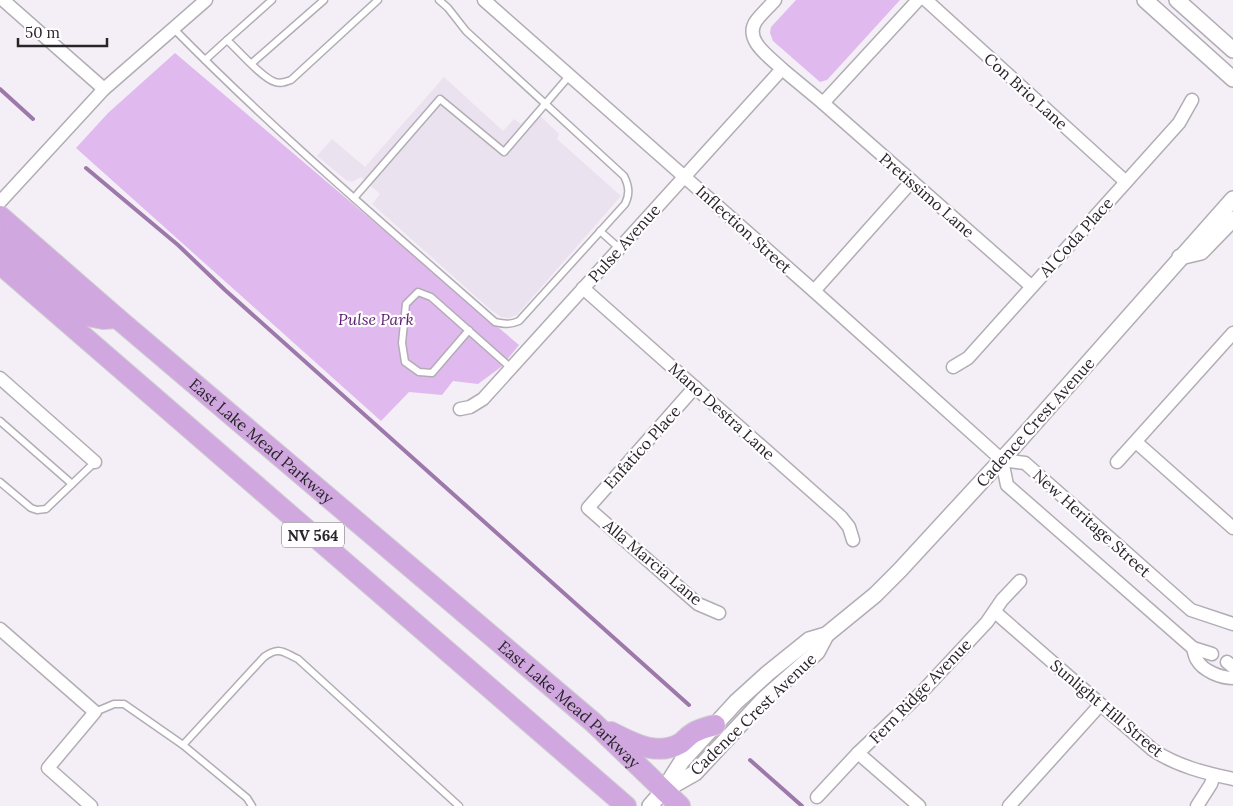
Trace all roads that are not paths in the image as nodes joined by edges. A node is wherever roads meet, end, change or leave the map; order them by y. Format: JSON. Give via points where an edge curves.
{"nodes":[{"id":1,"x":206,"y":0,"type":"edge"},
{"id":2,"x":272,"y":0,"type":"edge"},
{"id":3,"x":324,"y":0,"type":"edge"},
{"id":4,"x":378,"y":0,"type":"edge"},
{"id":5,"x":439,"y":0,"type":"edge"},
{"id":6,"x":484,"y":0,"type":"edge"},
{"id":7,"x":775,"y":0,"type":"edge"},
{"id":8,"x":918,"y":0,"type":"edge"},
{"id":9,"x":926,"y":0,"type":"edge"},
{"id":10,"x":1145,"y":0,"type":"edge"},
{"id":11,"x":1177,"y":0,"type":"edge"},
{"id":12,"x":6,"y":1,"type":"edge"},
{"id":13,"x":174,"y":28,"type":"junction"},
{"id":14,"x":227,"y":40,"type":"junction"},
{"id":15,"x":1233,"y":50,"type":"edge"},
{"id":16,"x":205,"y":60,"type":"junction"},
{"id":17,"x":252,"y":63,"type":"junction"},
{"id":18,"x":782,"y":68,"type":"junction"},
{"id":19,"x":570,"y":75,"type":"junction"},
{"id":20,"x":1233,"y":79,"type":"edge"},
{"id":21,"x":104,"y":89,"type":"junction"},
{"id":22,"x":1192,"y":100,"type":"dead end"},
{"id":23,"x":823,"y":103,"type":"junction"},
{"id":24,"x":545,"y":104,"type":"junction"},
{"id":25,"x":684,"y":176,"type":"junction"},
{"id":26,"x":912,"y":181,"type":"junction"},
{"id":27,"x":1126,"y":182,"type":"junction"},
{"id":28,"x":354,"y":198,"type":"junction"},
{"id":29,"x":1233,"y":199,"type":"edge"},
{"id":30,"x":0,"y":202,"type":"edge"},
{"id":31,"x":0,"y":216,"type":"edge"},
{"id":32,"x":1233,"y":219,"type":"edge"},
{"id":33,"x":600,"y":231,"type":"junction"},
{"id":34,"x":0,"y":240,"type":"edge"},
{"id":35,"x":619,"y":248,"type":"junction"},
{"id":36,"x":1180,"y":257,"type":"junction"},
{"id":37,"x":0,"y":264,"type":"edge"},
{"id":38,"x":1031,"y":286,"type":"junction"},
{"id":39,"x":583,"y":288,"type":"junction"},
{"id":40,"x":814,"y":291,"type":"junction"},
{"id":41,"x":117,"y":318,"type":"junction"},
{"id":42,"x":469,"y":330,"type":"junction"},
{"id":43,"x":1233,"y":333,"type":"edge"},
{"id":44,"x":953,"y":367,"type":"dead end"},
{"id":45,"x":511,"y":368,"type":"junction"},
{"id":46,"x":0,"y":378,"type":"edge"},
{"id":47,"x":695,"y":387,"type":"junction"},
{"id":48,"x":460,"y":409,"type":"dead end"},
{"id":49,"x":0,"y":421,"type":"edge"},
{"id":50,"x":1136,"y":442,"type":"junction"},
{"id":51,"x":1002,"y":460,"type":"junction"},
{"id":52,"x":95,"y":462,"type":"joint"},
{"id":53,"x":1117,"y":462,"type":"dead end"},
{"id":54,"x":0,"y":482,"type":"edge"},
{"id":55,"x":72,"y":484,"type":"junction"},
{"id":56,"x":588,"y":508,"type":"joint"},
{"id":57,"x":1233,"y":528,"type":"edge"},
{"id":58,"x":853,"y":540,"type":"dead end"},
{"id":59,"x":1020,"y":581,"type":"dead end"},
{"id":60,"x":995,"y":612,"type":"junction"},
{"id":61,"x":719,"y":613,"type":"dead end"},
{"id":62,"x":1233,"y":624,"type":"edge"},
{"id":63,"x":0,"y":629,"type":"edge"},
{"id":64,"x":826,"y":635,"type":"junction"},
{"id":65,"x":1193,"y":648,"type":"junction"},
{"id":66,"x":1212,"y":654,"type":"dead end"},
{"id":67,"x":1233,"y":678,"type":"edge"},
{"id":68,"x":1100,"y":705,"type":"junction"},
{"id":69,"x":95,"y":712,"type":"junction"},
{"id":70,"x":594,"y":723,"type":"junction"},
{"id":71,"x":715,"y":725,"type":"junction"},
{"id":72,"x":183,"y":745,"type":"junction"},
{"id":73,"x":858,"y":753,"type":"junction"},
{"id":74,"x":1214,"y":775,"type":"junction"},
{"id":75,"x":1233,"y":779,"type":"edge"},
{"id":76,"x":663,"y":791,"type":"junction"},
{"id":77,"x":817,"y":797,"type":"dead end"},
{"id":78,"x":91,"y":806,"type":"edge"},
{"id":79,"x":252,"y":806,"type":"edge"},
{"id":80,"x":459,"y":806,"type":"edge"},
{"id":81,"x":626,"y":806,"type":"edge"},
{"id":82,"x":650,"y":806,"type":"edge"},
{"id":83,"x":680,"y":806,"type":"edge"},
{"id":84,"x":919,"y":806,"type":"edge"},
{"id":85,"x":1009,"y":806,"type":"edge"},
{"id":86,"x":1196,"y":806,"type":"edge"}],
"edges":[{"from":1,"to":13,"type":"street"},
{"from":2,"to":14,"type":"lane"},
{"from":3,"to":17,"type":"lane"},
{"from":4,"to":17,"type":"lane","via":[[290,80],[274,82]]},
{"from":5,"to":24,"type":"lane","via":[[466,31]]},
{"from":6,"to":19,"type":"street","name":"Inflection Street"},
{"from":7,"to":18,"type":"street","via":[[755,22],[754,42]]},
{"from":8,"to":23,"type":"street"},
{"from":9,"to":27,"type":"street","name":"Con Brio Lane"},
{"from":10,"to":20,"type":"street"},
{"from":11,"to":15,"type":"street"},
{"from":12,"to":21,"type":"street"},
{"from":13,"to":16,"type":"lane"},
{"from":13,"to":21,"type":"street"},
{"from":14,"to":16,"type":"lane"},
{"from":14,"to":17,"type":"lane"},
{"from":16,"to":28,"type":"lane"},
{"from":18,"to":23,"type":"street"},
{"from":18,"to":25,"type":"street","name":"Pulse Avenue"},
{"from":19,"to":24,"type":"lane"},
{"from":19,"to":25,"type":"street","name":"Inflection Street"},
{"from":21,"to":30,"type":"street"},
{"from":22,"to":27,"type":"street","name":"Al Coda Place","via":[[1179,123]]},
{"from":23,"to":26,"type":"street","name":"Pretissimo Lane"},
{"from":24,"to":28,"type":"lane","via":[[504,152],[440,99]]},
{"from":24,"to":33,"type":"lane","via":[[627,182],[625,204]]},
{"from":25,"to":35,"type":"street","name":"Pulse Avenue"},
{"from":25,"to":40,"type":"street","name":"Inflection Street"},
{"from":26,"to":38,"type":"street","name":"Pretissimo Lane"},
{"from":26,"to":40,"type":"street"},
{"from":27,"to":38,"type":"street","name":"Al Coda Place"},
{"from":28,"to":33,"type":"lane","via":[[495,322],[504,324],[519,321]]},
{"from":29,"to":36,"type":"street","name":"Cadence Crest Avenue"},
{"from":31,"to":41,"type":"main road","name":"East Lake Mead Parkway","number":"NV 564"},
{"from":32,"to":36,"type":"street","via":[[1201,252]]},
{"from":33,"to":35,"type":"lane"},
{"from":34,"to":41,"type":"main road","via":[[88,316],[102,320]]},
{"from":35,"to":39,"type":"street","name":"Pulse Avenue"},
{"from":36,"to":51,"type":"street","name":"Cadence Crest Avenue"},
{"from":37,"to":81,"type":"main road","number":"NV 564"},
{"from":38,"to":44,"type":"street","name":"Al Coda Place","via":[[968,358]]},
{"from":39,"to":45,"type":"street","name":"Pulse Avenue"},
{"from":39,"to":47,"type":"street","name":"Mano Destra Lane"},
{"from":40,"to":51,"type":"street","name":"Inflection Street"},
{"from":41,"to":70,"type":"main road","name":"East Lake Mead Parkway","number":"NV 564"},
{"from":42,"to":42,"type":"lane","via":[[431,297],[418,292],[406,304],[402,343],[405,362],[419,372],[432,373]]},
{"from":42,"to":45,"type":"lane"},
{"from":43,"to":50,"type":"street"},
{"from":45,"to":48,"type":"street","name":"Pulse Avenue","via":[[483,399]]},
{"from":46,"to":52,"type":"street"},
{"from":47,"to":56,"type":"street","name":"Enfatico Place"},
{"from":47,"to":58,"type":"street","name":"Mano Destra Lane","via":[[841,517]]},
{"from":49,"to":55,"type":"lane"},
{"from":50,"to":53,"type":"street"},
{"from":50,"to":57,"type":"street"},
{"from":51,"to":62,"type":"street","name":"New Heritage Street","via":[[1025,463],[1191,610]]},
{"from":51,"to":64,"type":"street","name":"Cadence Crest Avenue","via":[[874,596]]},
{"from":51,"to":65,"type":"street","name":"New Heritage Street","via":[[1008,485]]},
{"from":52,"to":55,"type":"lane"},
{"from":54,"to":55,"type":"lane","via":[[37,510],[46,509]]},
{"from":56,"to":61,"type":"street","name":"Alla Marcia Lane","via":[[698,604]]},
{"from":59,"to":60,"type":"street","name":"Fern Ridge Avenue"},
{"from":60,"to":68,"type":"street","name":"Sunlight Hill Street"},
{"from":60,"to":73,"type":"street","name":"Fern Ridge Avenue","via":[[920,694]]},
{"from":63,"to":69,"type":"street"},
{"from":64,"to":71,"type":"street","name":"Cadence Crest Avenue","via":[[809,640],[768,673]]},
{"from":64,"to":76,"type":"street","name":"Cadence Crest Avenue","via":[[817,652],[762,700],[695,774]]},
{"from":65,"to":66,"type":"street","name":"New Heritage Street"},
{"from":65,"to":67,"type":"street","name":"New Heritage Street","via":[[1197,661],[1208,670]]},
{"from":68,"to":74,"type":"street","name":"Sunlight Hill Street","via":[[1168,760]]},
{"from":68,"to":85,"type":"street"},
{"from":69,"to":72,"type":"lane","via":[[114,704],[124,704]]},
{"from":69,"to":78,"type":"street","via":[[48,768]]},
{"from":70,"to":71,"type":"main road","via":[[639,745],[657,749],[674,746]]},
{"from":70,"to":76,"type":"main road","name":"East Lake Mead Parkway","number":"NV 564"},
{"from":71,"to":76,"type":"street","name":"Cadence Crest Avenue","via":[[682,761]]},
{"from":72,"to":79,"type":"lane"},
{"from":72,"to":80,"type":"lane","via":[[264,657],[273,650],[280,650],[298,659]]},
{"from":73,"to":77,"type":"street","name":"Fern Ridge Avenue"},
{"from":73,"to":84,"type":"street"},
{"from":74,"to":75,"type":"street","name":"Sunlight Hill Street"},
{"from":74,"to":86,"type":"street","via":[[1212,784]]},
{"from":76,"to":82,"type":"street"},
{"from":76,"to":83,"type":"main road","name":"East Lake Mead Parkway","number":"NV 564"}]}
